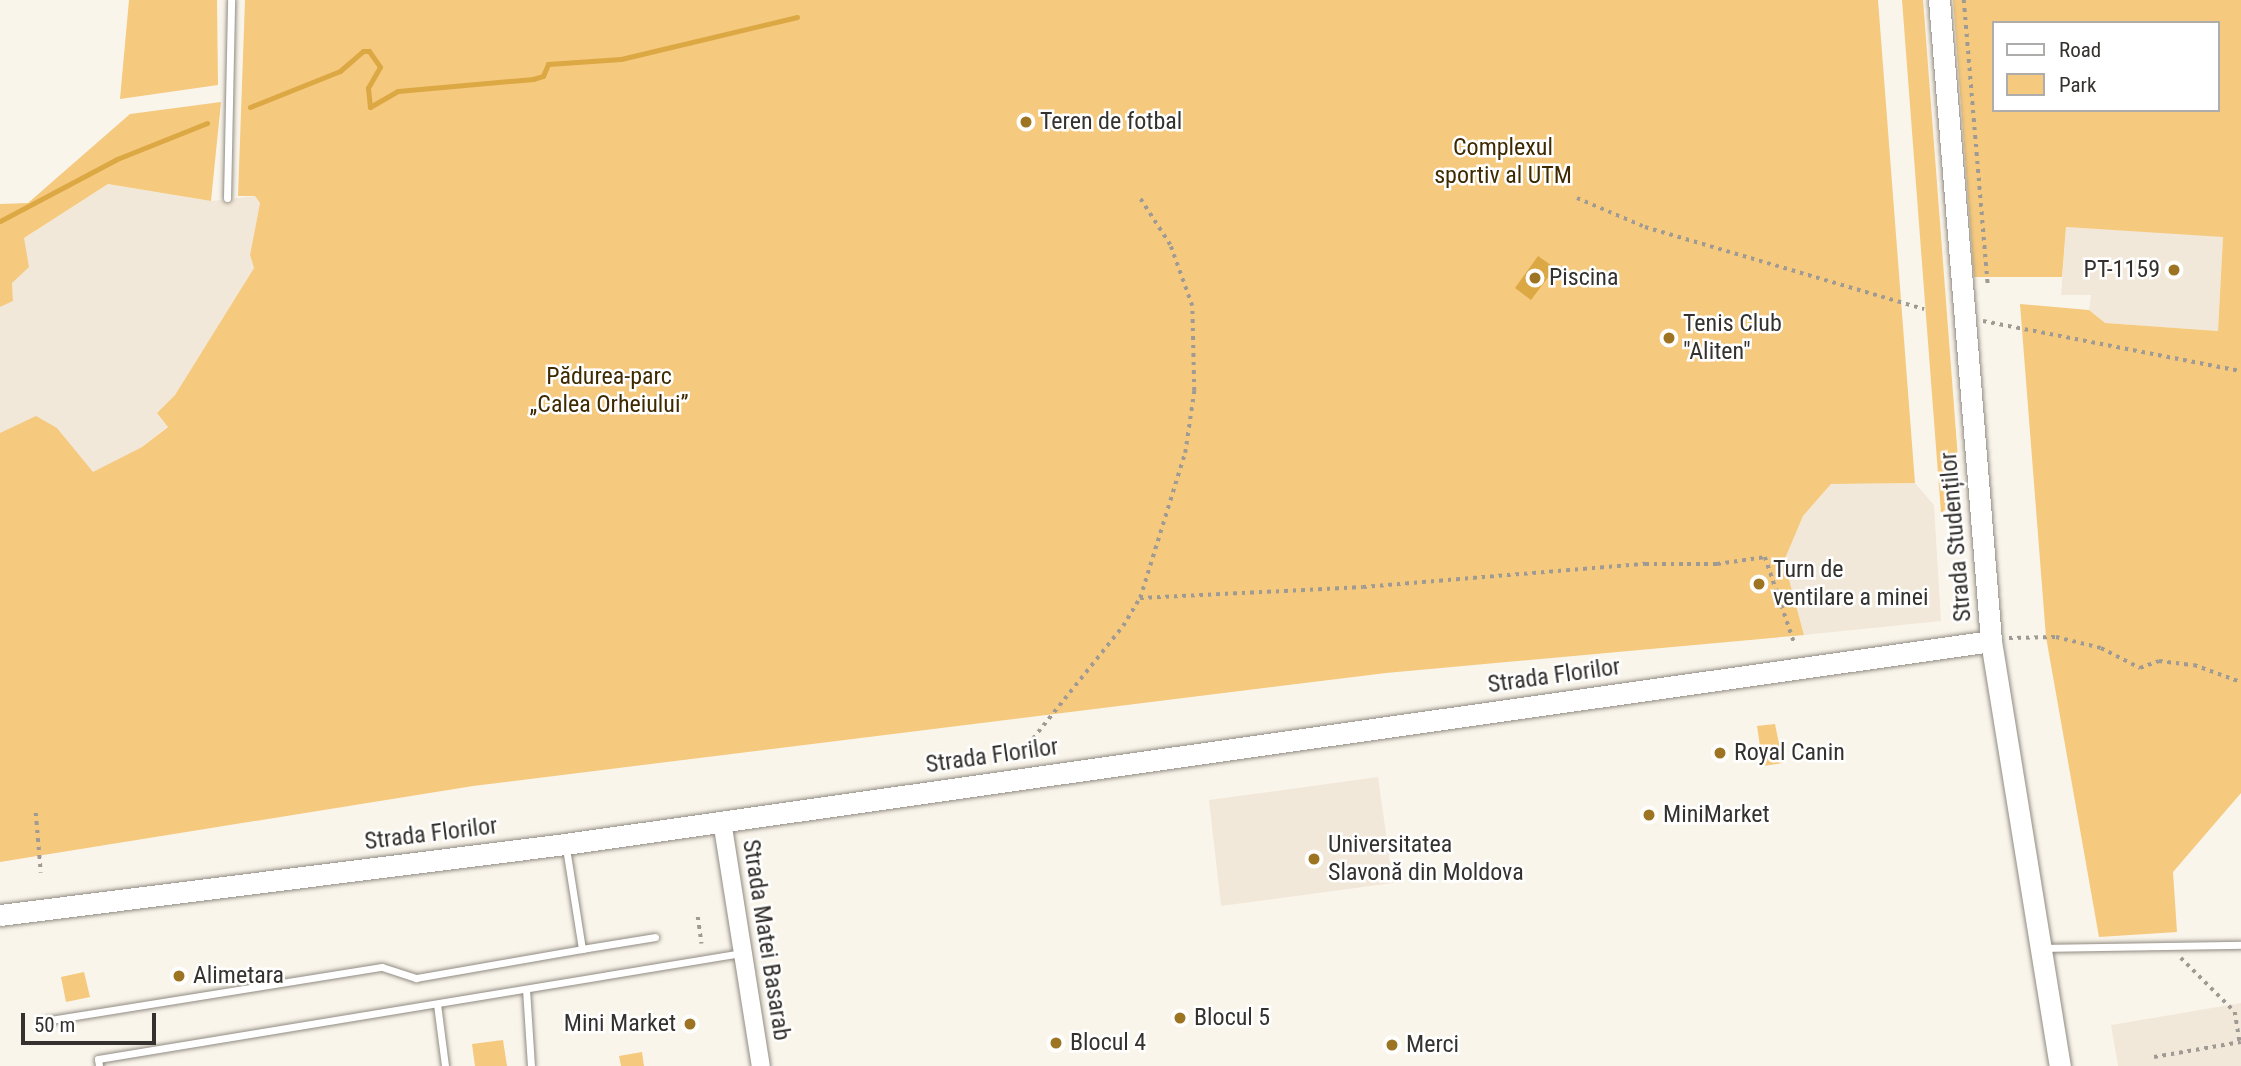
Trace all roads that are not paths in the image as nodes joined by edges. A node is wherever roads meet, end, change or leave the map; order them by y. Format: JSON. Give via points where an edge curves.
{"nodes":[{"id":1,"x":231,"y":0,"type":"edge"},
{"id":2,"x":1939,"y":0,"type":"edge"},
{"id":3,"x":227,"y":198,"type":"dead end"},
{"id":4,"x":2000,"y":639,"type":"junction"},
{"id":5,"x":722,"y":821,"type":"junction"},
{"id":6,"x":565,"y":844,"type":"junction"},
{"id":7,"x":0,"y":915,"type":"edge"},
{"id":8,"x":655,"y":937,"type":"dead end"},
{"id":9,"x":2241,"y":945,"type":"edge"},
{"id":10,"x":2041,"y":948,"type":"junction"},
{"id":11,"x":582,"y":949,"type":"junction"},
{"id":12,"x":743,"y":953,"type":"junction"},
{"id":13,"x":526,"y":989,"type":"junction"},
{"id":14,"x":437,"y":1004,"type":"junction"},
{"id":15,"x":44,"y":1021,"type":"dead end"},
{"id":16,"x":99,"y":1066,"type":"edge"},
{"id":17,"x":446,"y":1066,"type":"edge"},
{"id":18,"x":531,"y":1066,"type":"edge"},
{"id":19,"x":761,"y":1066,"type":"edge"},
{"id":20,"x":2060,"y":1066,"type":"edge"}],
"edges":[{"from":1,"to":3,"type":"lane"},
{"from":2,"to":4,"type":"main road","name":"Strada Studenților","via":[[1964,317]]},
{"from":4,"to":5,"type":"main road","name":"Strada Florilor"},
{"from":4,"to":10,"type":"main road","name":"Strada Studenților"},
{"from":5,"to":6,"type":"main road","name":"Strada Florilor"},
{"from":5,"to":12,"type":"street","name":"Strada Matei Basarab"},
{"from":6,"to":7,"type":"main road","name":"Strada Florilor"},
{"from":6,"to":11,"type":"lane"},
{"from":8,"to":11,"type":"lane"},
{"from":9,"to":10,"type":"lane"},
{"from":10,"to":20,"type":"main road","name":"Strada Studenților"},
{"from":11,"to":15,"type":"lane","via":[[416,978],[382,967]]},
{"from":12,"to":13,"type":"lane"},
{"from":12,"to":19,"type":"street","name":"Strada Matei Basarab"},
{"from":13,"to":14,"type":"lane"},
{"from":13,"to":18,"type":"lane"},
{"from":14,"to":16,"type":"lane","via":[[98,1059]]},
{"from":14,"to":17,"type":"lane"}]}
